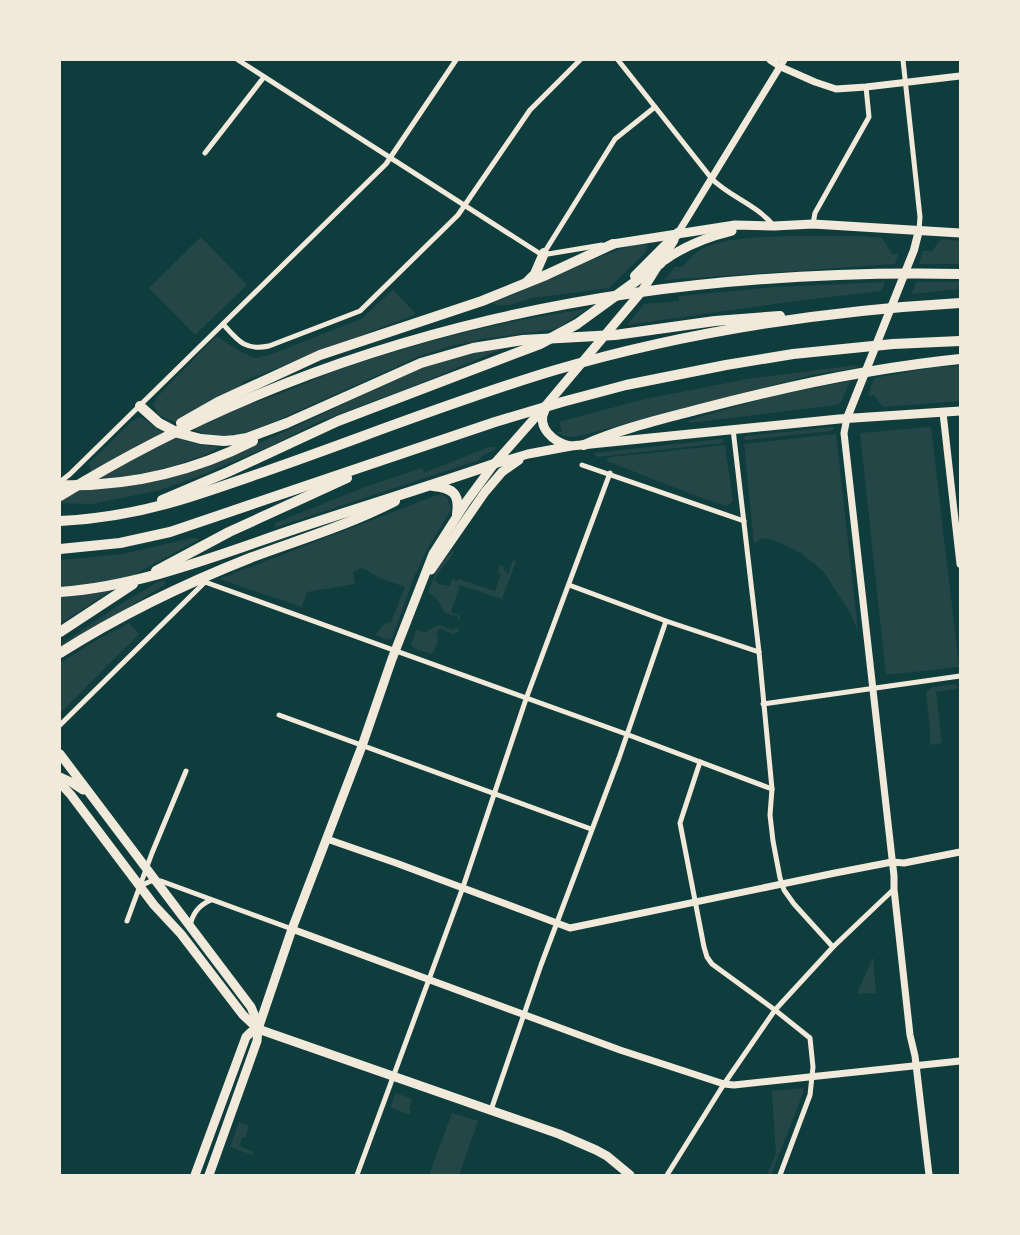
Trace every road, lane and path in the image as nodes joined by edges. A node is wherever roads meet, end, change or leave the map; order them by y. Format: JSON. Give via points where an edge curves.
{"nodes":[{"id":1,"x":238,"y":60,"type":"edge"},
{"id":2,"x":456,"y":60,"type":"edge"},
{"id":3,"x":580,"y":60,"type":"edge"},
{"id":4,"x":618,"y":60,"type":"edge"},
{"id":5,"x":770,"y":60,"type":"edge"},
{"id":6,"x":903,"y":60,"type":"edge"},
{"id":7,"x":783,"y":63,"type":"edge"},
{"id":8,"x":960,"y":76,"type":"edge"},
{"id":9,"x":264,"y":77,"type":"junction"},
{"id":10,"x":906,"y":82,"type":"junction"},
{"id":11,"x":866,"y":87,"type":"junction"},
{"id":12,"x":655,"y":107,"type":"junction"},
{"id":13,"x":205,"y":153,"type":"dead end"},
{"id":14,"x":390,"y":158,"type":"junction"},
{"id":15,"x":712,"y":179,"type":"junction"},
{"id":16,"x":464,"y":206,"type":"junction"},
{"id":17,"x":813,"y":224,"type":"junction"},
{"id":18,"x":774,"y":226,"type":"junction"},
{"id":19,"x":748,"y":227,"type":"junction"},
{"id":20,"x":918,"y":230,"type":"junction"},
{"id":21,"x":678,"y":233,"type":"junction"},
{"id":22,"x":960,"y":233,"type":"edge"},
{"id":23,"x":613,"y":244,"type":"junction"},
{"id":24,"x":544,"y":253,"type":"junction"},
{"id":25,"x":660,"y":263,"type":"junction"},
{"id":26,"x":960,"y":274,"type":"edge"},
{"id":27,"x":523,"y":285,"type":"junction"},
{"id":28,"x":611,"y":299,"type":"junction"},
{"id":29,"x":960,"y":303,"type":"edge"},
{"id":30,"x":853,"y":313,"type":"junction"},
{"id":31,"x":223,"y":324,"type":"junction"},
{"id":32,"x":960,"y":341,"type":"edge"},
{"id":33,"x":960,"y":359,"type":"edge"},
{"id":34,"x":246,"y":394,"type":"junction"},
{"id":35,"x":548,"y":403,"type":"junction"},
{"id":36,"x":140,"y":406,"type":"junction"},
{"id":37,"x":960,"y":411,"type":"edge"},
{"id":38,"x":943,"y":413,"type":"junction"},
{"id":39,"x":847,"y":418,"type":"junction"},
{"id":40,"x":287,"y":422,"type":"junction"},
{"id":41,"x":732,"y":429,"type":"junction"},
{"id":42,"x":584,"y":445,"type":"junction"},
{"id":43,"x":571,"y":446,"type":"junction"},
{"id":44,"x":528,"y":454,"type":"junction"},
{"id":45,"x":396,"y":455,"type":"junction"},
{"id":46,"x":494,"y":464,"type":"junction"},
{"id":47,"x":582,"y":465,"type":"dead end"},
{"id":48,"x":610,"y":473,"type":"junction"},
{"id":49,"x":60,"y":484,"type":"edge"},
{"id":50,"x":430,"y":486,"type":"junction"},
{"id":51,"x":414,"y":492,"type":"junction"},
{"id":52,"x":60,"y":496,"type":"edge"},
{"id":53,"x":128,"y":513,"type":"junction"},
{"id":54,"x":457,"y":514,"type":"junction"},
{"id":55,"x":60,"y":521,"type":"edge"},
{"id":56,"x":744,"y":521,"type":"junction"},
{"id":57,"x":60,"y":549,"type":"edge"},
{"id":58,"x":960,"y":564,"type":"edge"},
{"id":59,"x":422,"y":582,"type":"junction"},
{"id":60,"x":569,"y":584,"type":"junction"},
{"id":61,"x":60,"y":592,"type":"edge"},
{"id":62,"x":666,"y":621,"type":"junction"},
{"id":63,"x":60,"y":632,"type":"edge"},
{"id":64,"x":395,"y":652,"type":"junction"},
{"id":65,"x":759,"y":652,"type":"junction"},
{"id":66,"x":60,"y":654,"type":"edge"},
{"id":67,"x":960,"y":676,"type":"edge"},
{"id":68,"x":873,"y":688,"type":"junction"},
{"id":69,"x":526,"y":699,"type":"junction"},
{"id":70,"x":763,"y":704,"type":"junction"},
{"id":71,"x":279,"y":715,"type":"dead end"},
{"id":72,"x":60,"y":725,"type":"edge"},
{"id":73,"x":626,"y":734,"type":"junction"},
{"id":74,"x":362,"y":746,"type":"junction"},
{"id":75,"x":60,"y":754,"type":"edge"},
{"id":76,"x":700,"y":762,"type":"junction"},
{"id":77,"x":186,"y":771,"type":"dead end"},
{"id":78,"x":60,"y":778,"type":"edge"},
{"id":79,"x":60,"y":783,"type":"edge"},
{"id":80,"x":772,"y":789,"type":"junction"},
{"id":81,"x":494,"y":794,"type":"junction"},
{"id":82,"x":96,"y":802,"type":"junction"},
{"id":83,"x":591,"y":829,"type":"junction"},
{"id":84,"x":327,"y":839,"type":"junction"},
{"id":85,"x":960,"y":852,"type":"edge"},
{"id":86,"x":892,"y":862,"type":"junction"},
{"id":87,"x":146,"y":869,"type":"junction"},
{"id":88,"x":155,"y":881,"type":"junction"},
{"id":89,"x":781,"y":884,"type":"junction"},
{"id":90,"x":140,"y":886,"type":"junction"},
{"id":91,"x":463,"y":887,"type":"junction"},
{"id":92,"x":894,"y":889,"type":"junction"},
{"id":93,"x":211,"y":900,"type":"junction"},
{"id":94,"x":694,"y":901,"type":"junction"},
{"id":95,"x":127,"y":921,"type":"dead end"},
{"id":96,"x":557,"y":923,"type":"junction"},
{"id":97,"x":190,"y":927,"type":"junction"},
{"id":98,"x":292,"y":930,"type":"junction"},
{"id":99,"x":833,"y":947,"type":"junction"},
{"id":100,"x":428,"y":980,"type":"junction"},
{"id":101,"x":775,"y":1010,"type":"junction"},
{"id":102,"x":525,"y":1015,"type":"junction"},
{"id":103,"x":258,"y":1029,"type":"junction"},
{"id":104,"x":960,"y":1061,"type":"edge"},
{"id":105,"x":916,"y":1066,"type":"junction"},
{"id":106,"x":812,"y":1076,"type":"junction"},
{"id":107,"x":393,"y":1077,"type":"junction"},
{"id":108,"x":724,"y":1084,"type":"junction"},
{"id":109,"x":491,"y":1110,"type":"junction"},
{"id":110,"x":667,"y":1174,"type":"edge"},
{"id":111,"x":196,"y":1175,"type":"edge"},
{"id":112,"x":209,"y":1175,"type":"edge"},
{"id":113,"x":357,"y":1175,"type":"edge"},
{"id":114,"x":630,"y":1175,"type":"edge"},
{"id":115,"x":675,"y":1175,"type":"edge"},
{"id":116,"x":780,"y":1175,"type":"edge"},
{"id":117,"x":929,"y":1175,"type":"edge"}],
"edges":[{"from":1,"to":9,"type":"street"},
{"from":2,"to":14,"type":"street"},
{"from":3,"to":16,"type":"street","via":[[530,110]]},
{"from":4,"to":12,"type":"street"},
{"from":5,"to":7,"type":"street"},
{"from":6,"to":10,"type":"street"},
{"from":7,"to":11,"type":"street","via":[[830,87]]},
{"from":7,"to":15,"type":"street"},
{"from":8,"to":10,"type":"street"},
{"from":9,"to":13,"type":"street"},
{"from":9,"to":14,"type":"street"},
{"from":10,"to":11,"type":"street"},
{"from":10,"to":20,"type":"street","via":[[920,218]]},
{"from":11,"to":17,"type":"street","via":[[869,117],[815,213]]},
{"from":12,"to":15,"type":"street"},
{"from":12,"to":24,"type":"street","via":[[615,139]]},
{"from":14,"to":16,"type":"street"},
{"from":14,"to":31,"type":"street"},
{"from":15,"to":18,"type":"street"},
{"from":15,"to":21,"type":"street"},
{"from":16,"to":24,"type":"street"},
{"from":16,"to":31,"type":"street","via":[[360,311],[352,315],[257,348],[238,341]]},
{"from":17,"to":18,"type":"main road"},
{"from":17,"to":20,"type":"main road"},
{"from":18,"to":19,"type":"main road"},
{"from":19,"to":21,"type":"main road","via":[[735,225]]},
{"from":19,"to":25,"type":"main road","via":[[705,238],[680,249]]},
{"from":20,"to":22,"type":"main road"},
{"from":20,"to":39,"type":"main road","via":[[914,250]]},
{"from":21,"to":23,"type":"main road"},
{"from":21,"to":25,"type":"main road"},
{"from":21,"to":28,"type":"highway"},
{"from":23,"to":24,"type":"street"},
{"from":23,"to":27,"type":"highway"},
{"from":24,"to":27,"type":"highway","via":[[535,274]]},
{"from":25,"to":28,"type":"highway"},
{"from":25,"to":35,"type":"main road","via":[[642,290]]},
{"from":26,"to":34,"type":"highway","via":[[786,278],[676,288],[584,301],[418,338]]},
{"from":27,"to":34,"type":"highway","via":[[320,355]]},
{"from":28,"to":53,"type":"highway","via":[[548,341],[338,421],[228,472]]},
{"from":29,"to":30,"type":"highway"},
{"from":30,"to":40,"type":"highway","via":[[747,318],[615,335],[489,345],[421,363]]},
{"from":30,"to":53,"type":"highway","via":[[710,334],[586,361],[486,392],[197,495]]},
{"from":31,"to":36,"type":"street"},
{"from":32,"to":45,"type":"highway","via":[[826,350],[693,371],[562,402]]},
{"from":33,"to":42,"type":"highway","via":[[881,368],[792,385],[618,430]]},
{"from":34,"to":52,"type":"highway","via":[[200,411],[149,445]]},
{"from":35,"to":43,"type":"main road","via":[[541,416],[542,425],[550,436]]},
{"from":35,"to":46,"type":"main road"},
{"from":36,"to":40,"type":"highway","via":[[168,428],[212,441],[247,438]]},
{"from":36,"to":49,"type":"street"},
{"from":37,"to":38,"type":"main road"},
{"from":38,"to":39,"type":"main road"},
{"from":38,"to":58,"type":"street"},
{"from":39,"to":41,"type":"main road"},
{"from":39,"to":68,"type":"street","via":[[844,433]]},
{"from":40,"to":49,"type":"highway","via":[[223,455],[164,475],[117,483]]},
{"from":41,"to":42,"type":"main road"},
{"from":41,"to":56,"type":"street"},
{"from":42,"to":43,"type":"main road"},
{"from":43,"to":44,"type":"main road"},
{"from":44,"to":46,"type":"main road"},
{"from":44,"to":59,"type":"main road","via":[[502,472],[485,492]]},
{"from":45,"to":57,"type":"highway","via":[[170,532],[120,543]]},
{"from":45,"to":63,"type":"highway","via":[[200,546]]},
{"from":46,"to":50,"type":"highway"},
{"from":46,"to":54,"type":"main road"},
{"from":47,"to":48,"type":"street"},
{"from":48,"to":56,"type":"street"},
{"from":48,"to":60,"type":"street"},
{"from":50,"to":51,"type":"highway"},
{"from":50,"to":54,"type":"highway","via":[[443,487],[457,496]]},
{"from":51,"to":61,"type":"highway","via":[[365,505],[142,579]]},
{"from":51,"to":66,"type":"highway","via":[[368,514],[191,583],[126,615]]},
{"from":53,"to":55,"type":"highway"},
{"from":54,"to":59,"type":"main road","via":[[433,554]]},
{"from":56,"to":65,"type":"street"},
{"from":59,"to":64,"type":"main road"},
{"from":60,"to":62,"type":"street"},
{"from":60,"to":69,"type":"street"},
{"from":62,"to":65,"type":"street"},
{"from":62,"to":73,"type":"street"},
{"from":64,"to":69,"type":"street"},
{"from":64,"to":72,"type":"street","via":[[205,582]]},
{"from":64,"to":74,"type":"main road"},
{"from":65,"to":70,"type":"street"},
{"from":67,"to":68,"type":"street"},
{"from":68,"to":70,"type":"street"},
{"from":68,"to":86,"type":"street"},
{"from":69,"to":73,"type":"street"},
{"from":69,"to":81,"type":"street"},
{"from":70,"to":80,"type":"street"},
{"from":71,"to":74,"type":"street"},
{"from":73,"to":76,"type":"street"},
{"from":73,"to":83,"type":"street"},
{"from":74,"to":81,"type":"street"},
{"from":74,"to":84,"type":"main road"},
{"from":75,"to":82,"type":"main road"},
{"from":76,"to":80,"type":"street"},
{"from":76,"to":94,"type":"street","via":[[680,823]]},
{"from":77,"to":87,"type":"street"},
{"from":78,"to":82,"type":"main road","via":[[78,786]]},
{"from":79,"to":90,"type":"main road"},
{"from":80,"to":89,"type":"street","via":[[770,815]]},
{"from":81,"to":83,"type":"street"},
{"from":81,"to":91,"type":"street"},
{"from":82,"to":87,"type":"main road"},
{"from":83,"to":96,"type":"street"},
{"from":84,"to":91,"type":"street"},
{"from":84,"to":98,"type":"main road"},
{"from":85,"to":86,"type":"street","via":[[904,863]]},
{"from":86,"to":89,"type":"street"},
{"from":86,"to":92,"type":"street"},
{"from":87,"to":88,"type":"main road"},
{"from":87,"to":90,"type":"street"},
{"from":88,"to":90,"type":"street"},
{"from":88,"to":93,"type":"street"},
{"from":88,"to":97,"type":"main road"},
{"from":89,"to":94,"type":"street"},
{"from":89,"to":99,"type":"street","via":[[794,904]]},
{"from":90,"to":95,"type":"street"},
{"from":90,"to":103,"type":"main road","via":[[243,1015]]},
{"from":91,"to":96,"type":"street"},
{"from":91,"to":100,"type":"street"},
{"from":92,"to":99,"type":"street"},
{"from":92,"to":105,"type":"street"},
{"from":93,"to":97,"type":"street","via":[[196,911]]},
{"from":93,"to":98,"type":"street"},
{"from":94,"to":96,"type":"street","via":[[570,928]]},
{"from":94,"to":101,"type":"street","via":[[704,947],[712,964]]},
{"from":96,"to":102,"type":"street"},
{"from":97,"to":103,"type":"main road","via":[[250,1007]]},
{"from":98,"to":100,"type":"street"},
{"from":98,"to":103,"type":"main road"},
{"from":99,"to":101,"type":"street"},
{"from":100,"to":102,"type":"street"},
{"from":100,"to":107,"type":"street"},
{"from":101,"to":106,"type":"street","via":[[810,1038]]},
{"from":101,"to":108,"type":"street"},
{"from":102,"to":108,"type":"street"},
{"from":102,"to":109,"type":"street"},
{"from":103,"to":107,"type":"main road"},
{"from":103,"to":111,"type":"main road","via":[[246,1037]]},
{"from":103,"to":112,"type":"main road","via":[[257,1041]]},
{"from":104,"to":105,"type":"street"},
{"from":105,"to":106,"type":"street"},
{"from":105,"to":117,"type":"street"},
{"from":106,"to":108,"type":"street"},
{"from":106,"to":116,"type":"street","via":[[810,1095]]},
{"from":107,"to":109,"type":"main road"},
{"from":107,"to":113,"type":"street"},
{"from":108,"to":110,"type":"street"},
{"from":109,"to":114,"type":"main road","via":[[596,1150]]},
{"from":110,"to":115,"type":"street"}]}
